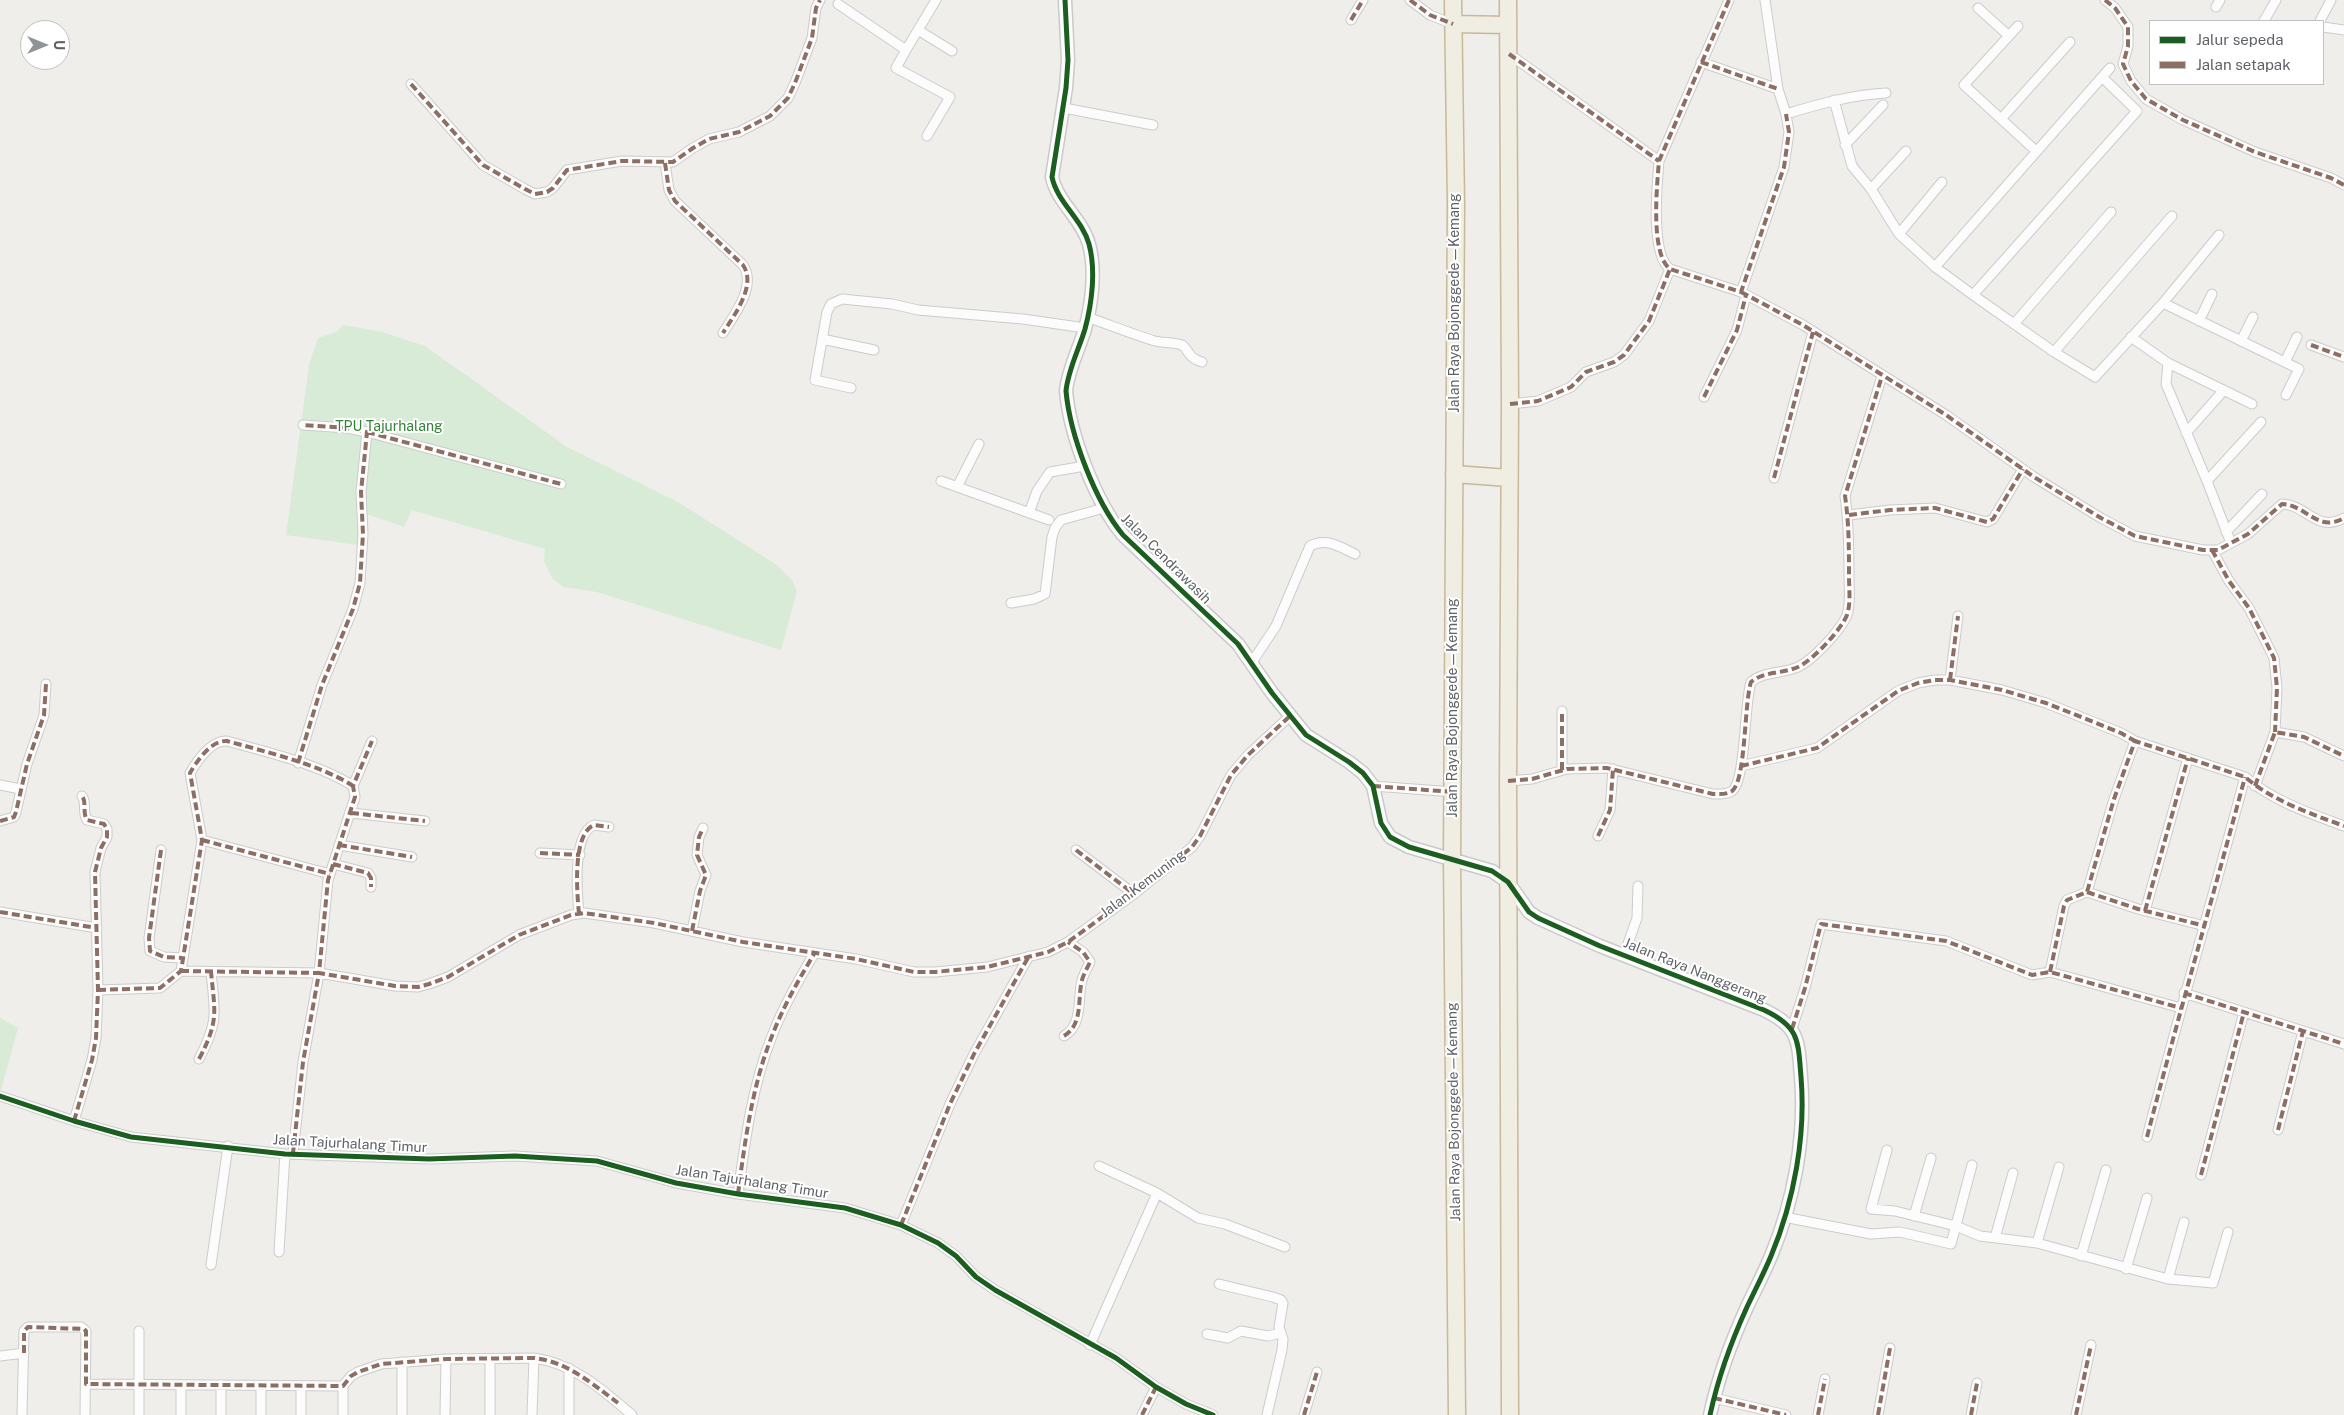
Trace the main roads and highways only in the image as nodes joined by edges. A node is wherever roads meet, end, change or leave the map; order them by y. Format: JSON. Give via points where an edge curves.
{"nodes":[{"id":1,"x":1453,"y":0,"type":"edge"},
{"id":2,"x":1508,"y":0,"type":"edge"},
{"id":3,"x":1453,"y":24,"type":"junction"},
{"id":4,"x":1508,"y":25,"type":"junction"},
{"id":5,"x":1454,"y":474,"type":"junction"},
{"id":6,"x":1509,"y":478,"type":"junction"},
{"id":7,"x":1457,"y":1415,"type":"edge"},
{"id":8,"x":1510,"y":1415,"type":"edge"}],
"edges":[{"from":1,"to":3,"type":"highway","name":"Jalan Raya Bojonggede—Kemang"},
{"from":2,"to":4,"type":"highway"},
{"from":3,"to":4,"type":"highway"},
{"from":3,"to":5,"type":"highway","name":"Jalan Raya Bojonggede—Kemang","via":[[1456,203]]},
{"from":4,"to":6,"type":"highway"},
{"from":5,"to":6,"type":"highway"},
{"from":5,"to":7,"type":"highway","name":"Jalan Raya Bojonggede—Kemang","via":[[1452,858]]},
{"from":6,"to":8,"type":"highway"}]}
